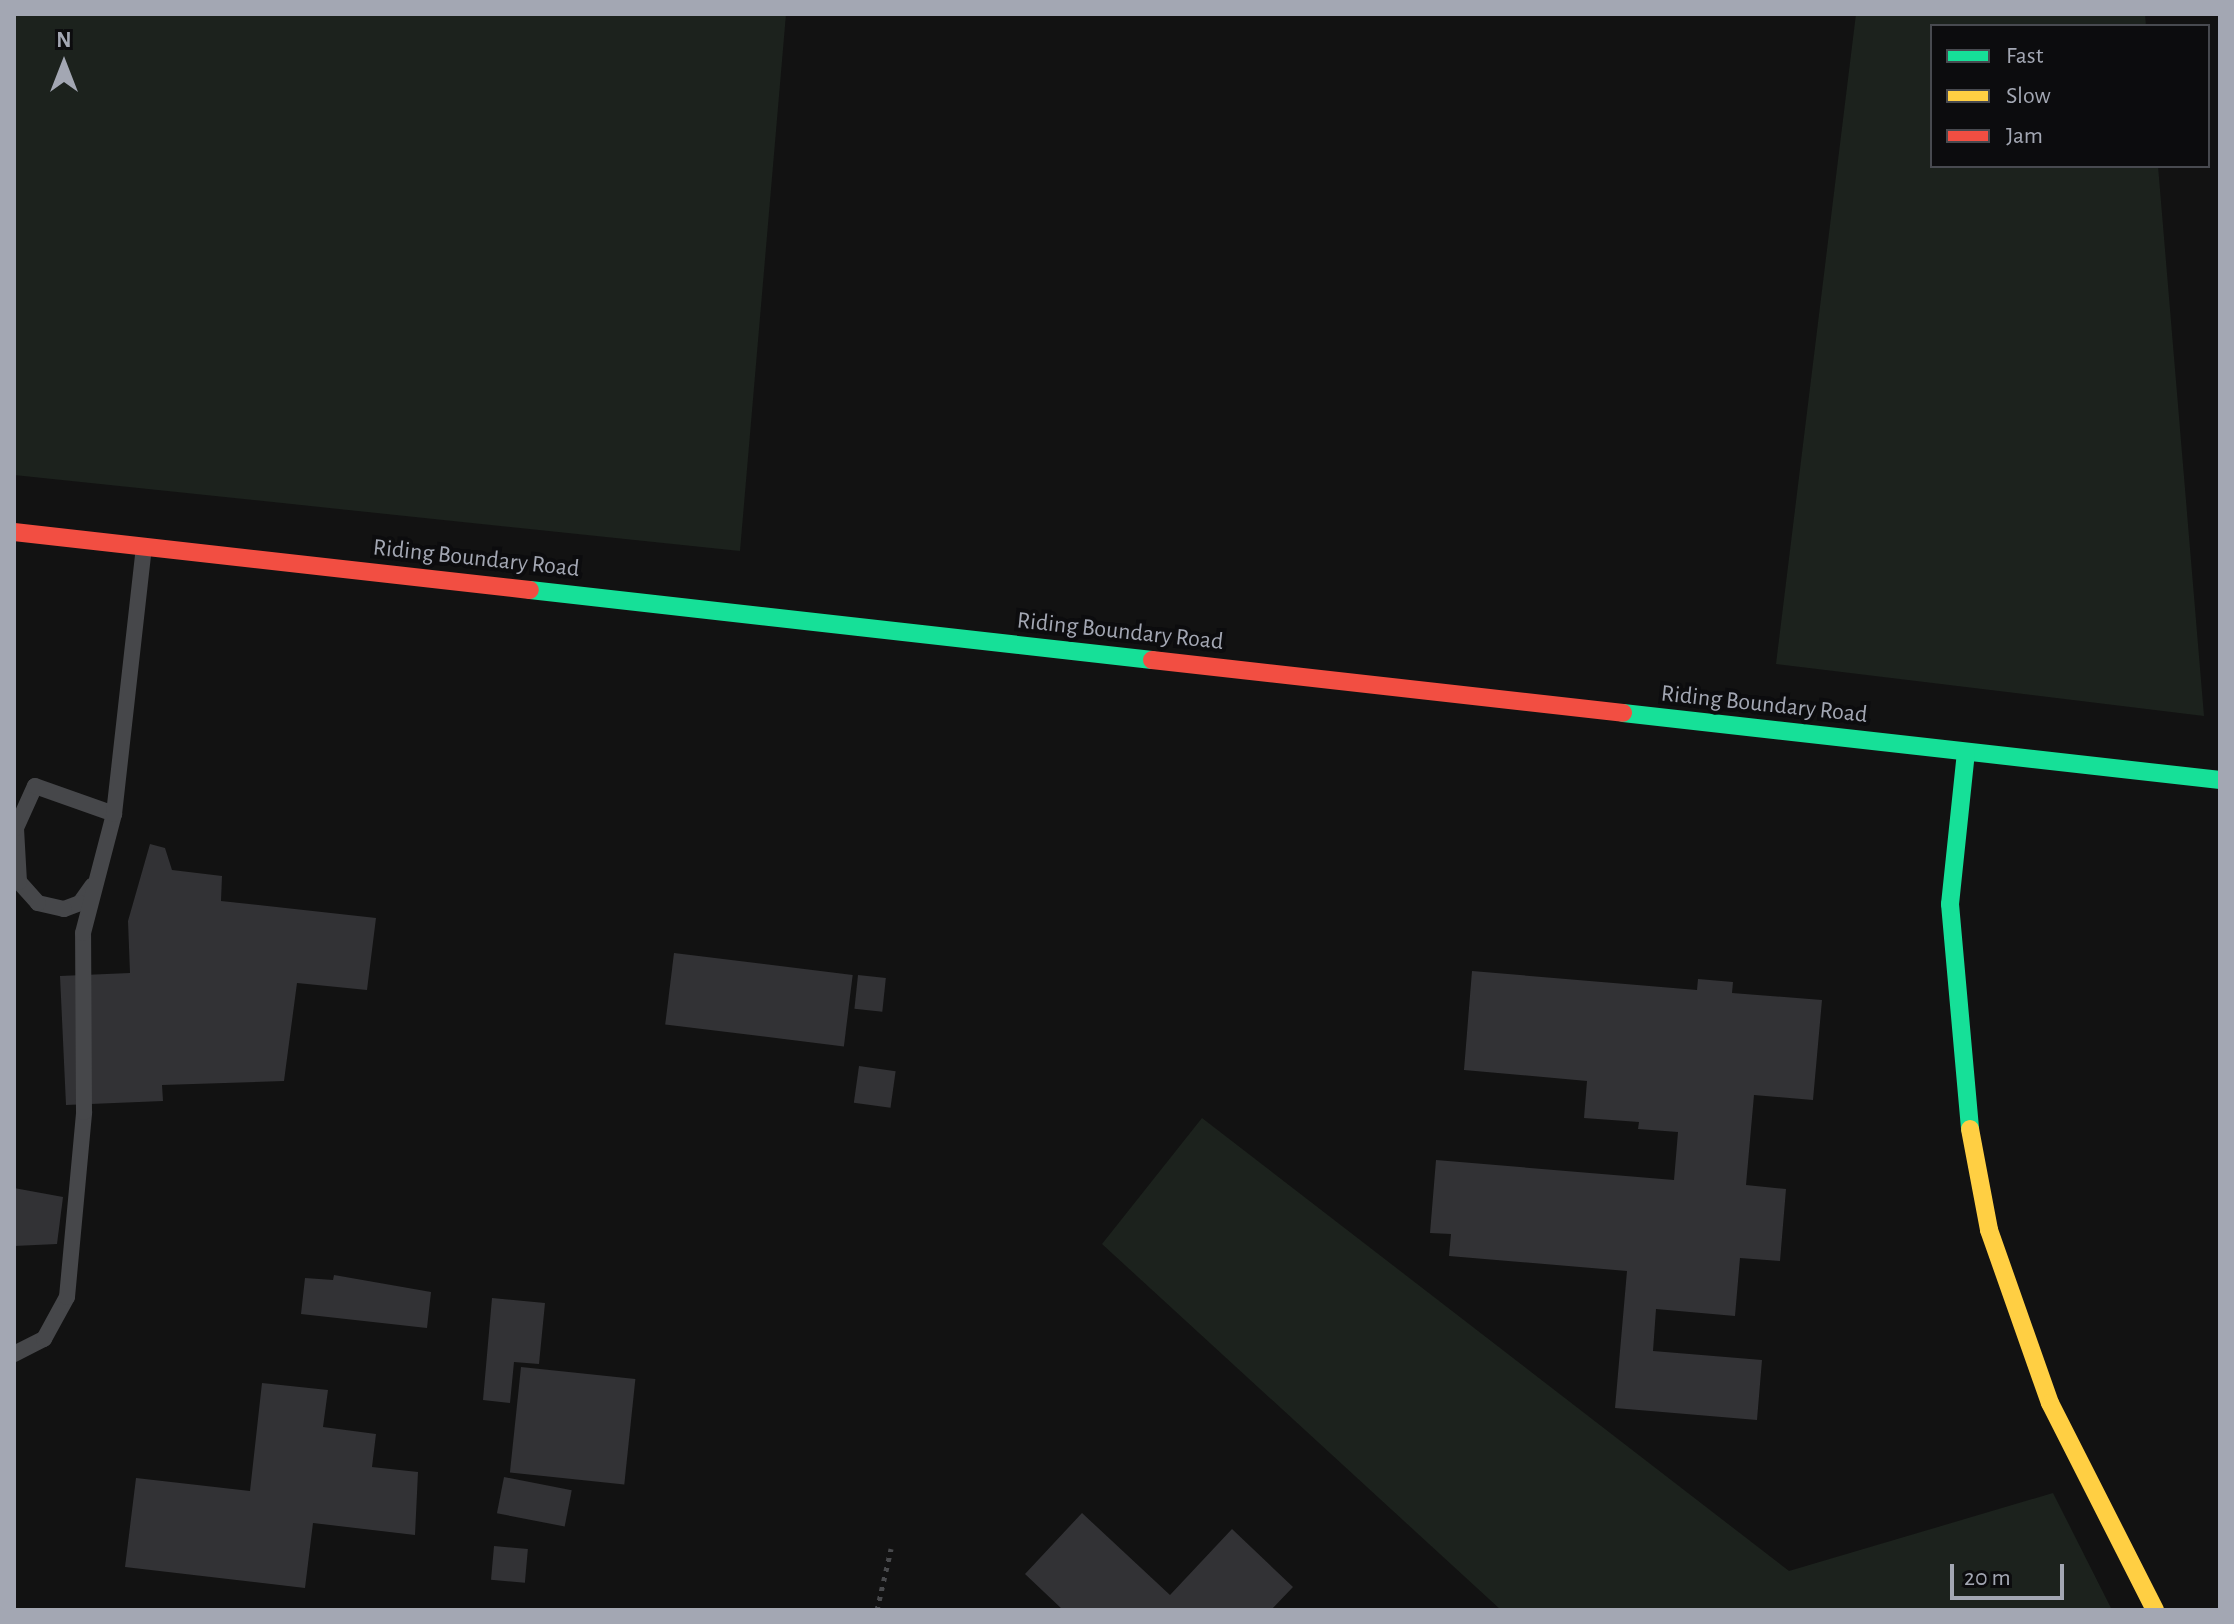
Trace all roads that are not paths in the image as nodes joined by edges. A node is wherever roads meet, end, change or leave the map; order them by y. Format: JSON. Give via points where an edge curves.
{"nodes":[{"id":1,"x":14,"y":532,"type":"edge"},
{"id":2,"x":144,"y":546,"type":"junction"},
{"id":3,"x":1966,"y":752,"type":"junction"},
{"id":4,"x":2220,"y":780,"type":"edge"},
{"id":5,"x":114,"y":814,"type":"junction"},
{"id":6,"x":96,"y":882,"type":"junction"},
{"id":7,"x":14,"y":1354,"type":"edge"},
{"id":8,"x":2155,"y":1610,"type":"edge"}],
"edges":[{"from":1,"to":2,"type":"street","name":"Riding Boundary Road"},
{"from":2,"to":3,"type":"street","name":"Riding Boundary Road"},
{"from":2,"to":5,"type":"lane"},
{"from":3,"to":4,"type":"street","name":"Riding Boundary Road"},
{"from":3,"to":8,"type":"street","via":[[1950,904],[1952,965],[1972,1151],[1989,1230],[2050,1403]]},
{"from":5,"to":6,"type":"lane"},
{"from":5,"to":6,"type":"lane","via":[[35,786],[16,828],[15,866],[23,890],[51,909],[80,903]]},
{"from":6,"to":7,"type":"lane","via":[[81,962],[84,1112],[67,1297],[44,1339]]}]}
